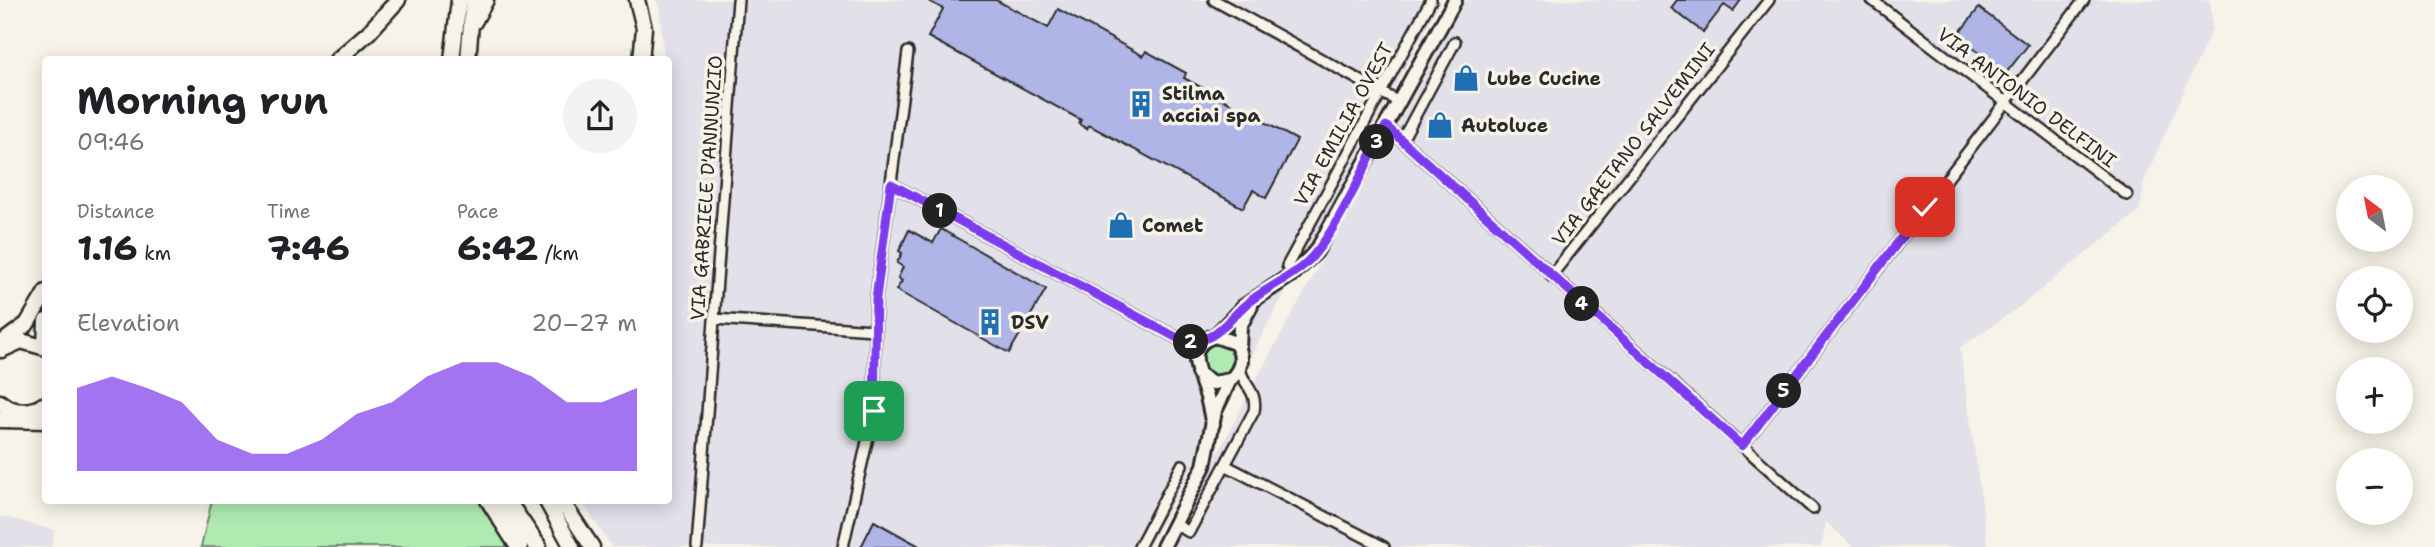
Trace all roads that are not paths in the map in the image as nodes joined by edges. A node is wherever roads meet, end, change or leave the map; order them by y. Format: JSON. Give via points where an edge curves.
{"nodes":[{"id":1,"x":398,"y":0,"type":"edge"},
{"id":2,"x":459,"y":0,"type":"edge"},
{"id":3,"x":473,"y":0,"type":"edge"},
{"id":4,"x":486,"y":0,"type":"edge"},
{"id":5,"x":637,"y":0,"type":"edge"},
{"id":6,"x":738,"y":0,"type":"edge"},
{"id":7,"x":1214,"y":0,"type":"edge"},
{"id":8,"x":1431,"y":0,"type":"edge"},
{"id":9,"x":1455,"y":0,"type":"edge"},
{"id":10,"x":1769,"y":0,"type":"edge"},
{"id":11,"x":1872,"y":0,"type":"edge"},
{"id":12,"x":2084,"y":0,"type":"edge"},
{"id":13,"x":469,"y":33,"type":"junction"},
{"id":14,"x":1455,"y":42,"type":"dead end"},
{"id":15,"x":908,"y":52,"type":"dead end"},
{"id":16,"x":342,"y":56,"type":"edge"},
{"id":17,"x":453,"y":56,"type":"edge"},
{"id":18,"x":468,"y":56,"type":"edge"},
{"id":19,"x":640,"y":56,"type":"edge"},
{"id":20,"x":1382,"y":93,"type":"junction"},
{"id":21,"x":1399,"y":102,"type":"junction"},
{"id":22,"x":2005,"y":103,"type":"junction"},
{"id":23,"x":1386,"y":126,"type":"junction"},
{"id":24,"x":1402,"y":140,"type":"junction"},
{"id":25,"x":891,"y":184,"type":"junction"},
{"id":26,"x":2127,"y":195,"type":"dead end"},
{"id":27,"x":1287,"y":266,"type":"dead end"},
{"id":28,"x":1551,"y":276,"type":"junction"},
{"id":29,"x":1263,"y":294,"type":"junction"},
{"id":30,"x":42,"y":299,"type":"edge"},
{"id":31,"x":42,"y":314,"type":"edge"},
{"id":32,"x":714,"y":319,"type":"junction"},
{"id":33,"x":874,"y":330,"type":"junction"},
{"id":34,"x":1215,"y":335,"type":"junction"},
{"id":35,"x":1181,"y":340,"type":"junction"},
{"id":36,"x":22,"y":341,"type":"junction"},
{"id":37,"x":1202,"y":341,"type":"junction"},
{"id":38,"x":0,"y":344,"type":"edge"},
{"id":39,"x":42,"y":347,"type":"edge"},
{"id":40,"x":1239,"y":349,"type":"junction"},
{"id":41,"x":0,"y":351,"type":"edge"},
{"id":42,"x":1194,"y":359,"type":"junction"},
{"id":43,"x":1198,"y":373,"type":"junction"},
{"id":44,"x":1236,"y":377,"type":"junction"},
{"id":45,"x":0,"y":402,"type":"edge"},
{"id":46,"x":42,"y":409,"type":"edge"},
{"id":47,"x":42,"y":410,"type":"edge"},
{"id":48,"x":0,"y":419,"type":"edge"},
{"id":49,"x":1213,"y":424,"type":"junction"},
{"id":50,"x":1742,"y":446,"type":"junction"},
{"id":51,"x":1182,"y":465,"type":"dead end"},
{"id":52,"x":1225,"y":465,"type":"junction"},
{"id":53,"x":492,"y":504,"type":"edge"},
{"id":54,"x":509,"y":504,"type":"edge"},
{"id":55,"x":548,"y":504,"type":"edge"},
{"id":56,"x":564,"y":504,"type":"edge"},
{"id":57,"x":1814,"y":509,"type":"dead end"},
{"id":58,"x":1175,"y":524,"type":"junction"},
{"id":59,"x":519,"y":547,"type":"edge"},
{"id":60,"x":538,"y":547,"type":"edge"},
{"id":61,"x":572,"y":547,"type":"edge"},
{"id":62,"x":592,"y":547,"type":"edge"},
{"id":63,"x":697,"y":547,"type":"edge"},
{"id":64,"x":843,"y":547,"type":"edge"},
{"id":65,"x":1139,"y":547,"type":"edge"},
{"id":66,"x":1163,"y":547,"type":"edge"},
{"id":67,"x":1384,"y":547,"type":"edge"}],
"edges":[{"from":1,"to":16,"type":"highway"},
{"from":2,"to":17,"type":"highway"},
{"from":3,"to":13,"type":"highway"},
{"from":4,"to":13,"type":"highway"},
{"from":5,"to":19,"type":"highway","via":[[644,28]]},
{"from":6,"to":32,"type":"street","name":"VIA GABRIELE D'ANNUNZIO"},
{"from":7,"to":20,"type":"street"},
{"from":8,"to":20,"type":"street","name":"VIA EMILIA OVEST"},
{"from":9,"to":21,"type":"main road","name":"VIA EMILIA OVEST"},
{"from":10,"to":28,"type":"street","name":"VIA GAETANO SALVEMINI"},
{"from":11,"to":22,"type":"street","name":"VIA ANTONIO DELFINI"},
{"from":12,"to":22,"type":"street"},
{"from":13,"to":18,"type":"highway"},
{"from":14,"to":24,"type":"street"},
{"from":15,"to":25,"type":"street"},
{"from":20,"to":21,"type":"street"},
{"from":20,"to":27,"type":"street","name":"VIA EMILIA OVEST"},
{"from":21,"to":23,"type":"main road","name":"VIA EMILIA OVEST"},
{"from":22,"to":26,"type":"street","name":"VIA ANTONIO DELFINI"},
{"from":22,"to":50,"type":"street"},
{"from":23,"to":24,"type":"street"},
{"from":23,"to":29,"type":"main road","name":"VIA EMILIA OVEST","via":[[1316,252]]},
{"from":24,"to":28,"type":"street"},
{"from":25,"to":33,"type":"street"},
{"from":25,"to":35,"type":"street"},
{"from":28,"to":50,"type":"street"},
{"from":29,"to":34,"type":"main road","name":"VIA EMILIA OVEST"},
{"from":29,"to":40,"type":"main road","name":"VIA EMILIA OVEST","via":[[1240,326]]},
{"from":30,"to":38,"type":"highway","via":[[27,324]]},
{"from":31,"to":36,"type":"highway"},
{"from":32,"to":33,"type":"street"},
{"from":32,"to":63,"type":"street","name":"VIA GABRIELE D'ANNUNZIO"},
{"from":33,"to":64,"type":"street","via":[[874,411]]},
{"from":34,"to":37,"type":"main road"},
{"from":34,"to":40,"type":"main road","via":[[1229,338]]},
{"from":35,"to":37,"type":"street"},
{"from":35,"to":42,"type":"street"},
{"from":36,"to":39,"type":"highway"},
{"from":36,"to":41,"type":"highway"},
{"from":37,"to":42,"type":"main road"},
{"from":40,"to":44,"type":"main road"},
{"from":42,"to":43,"type":"main road"},
{"from":43,"to":44,"type":"main road","via":[[1213,383]]},
{"from":43,"to":49,"type":"main road"},
{"from":44,"to":49,"type":"main road","via":[[1221,394]]},
{"from":44,"to":52,"type":"street","via":[[1255,396],[1254,411]]},
{"from":45,"to":46,"type":"highway","via":[[19,411]]},
{"from":47,"to":48,"type":"highway"},
{"from":49,"to":58,"type":"main road","via":[[1204,466]]},
{"from":50,"to":57,"type":"street"},
{"from":51,"to":65,"type":"street"},
{"from":52,"to":58,"type":"street","via":[[1189,532]]},
{"from":52,"to":67,"type":"street"},
{"from":53,"to":59,"type":"highway"},
{"from":54,"to":60,"type":"highway"},
{"from":55,"to":61,"type":"highway"},
{"from":56,"to":62,"type":"highway"},
{"from":58,"to":66,"type":"main road"}]}
